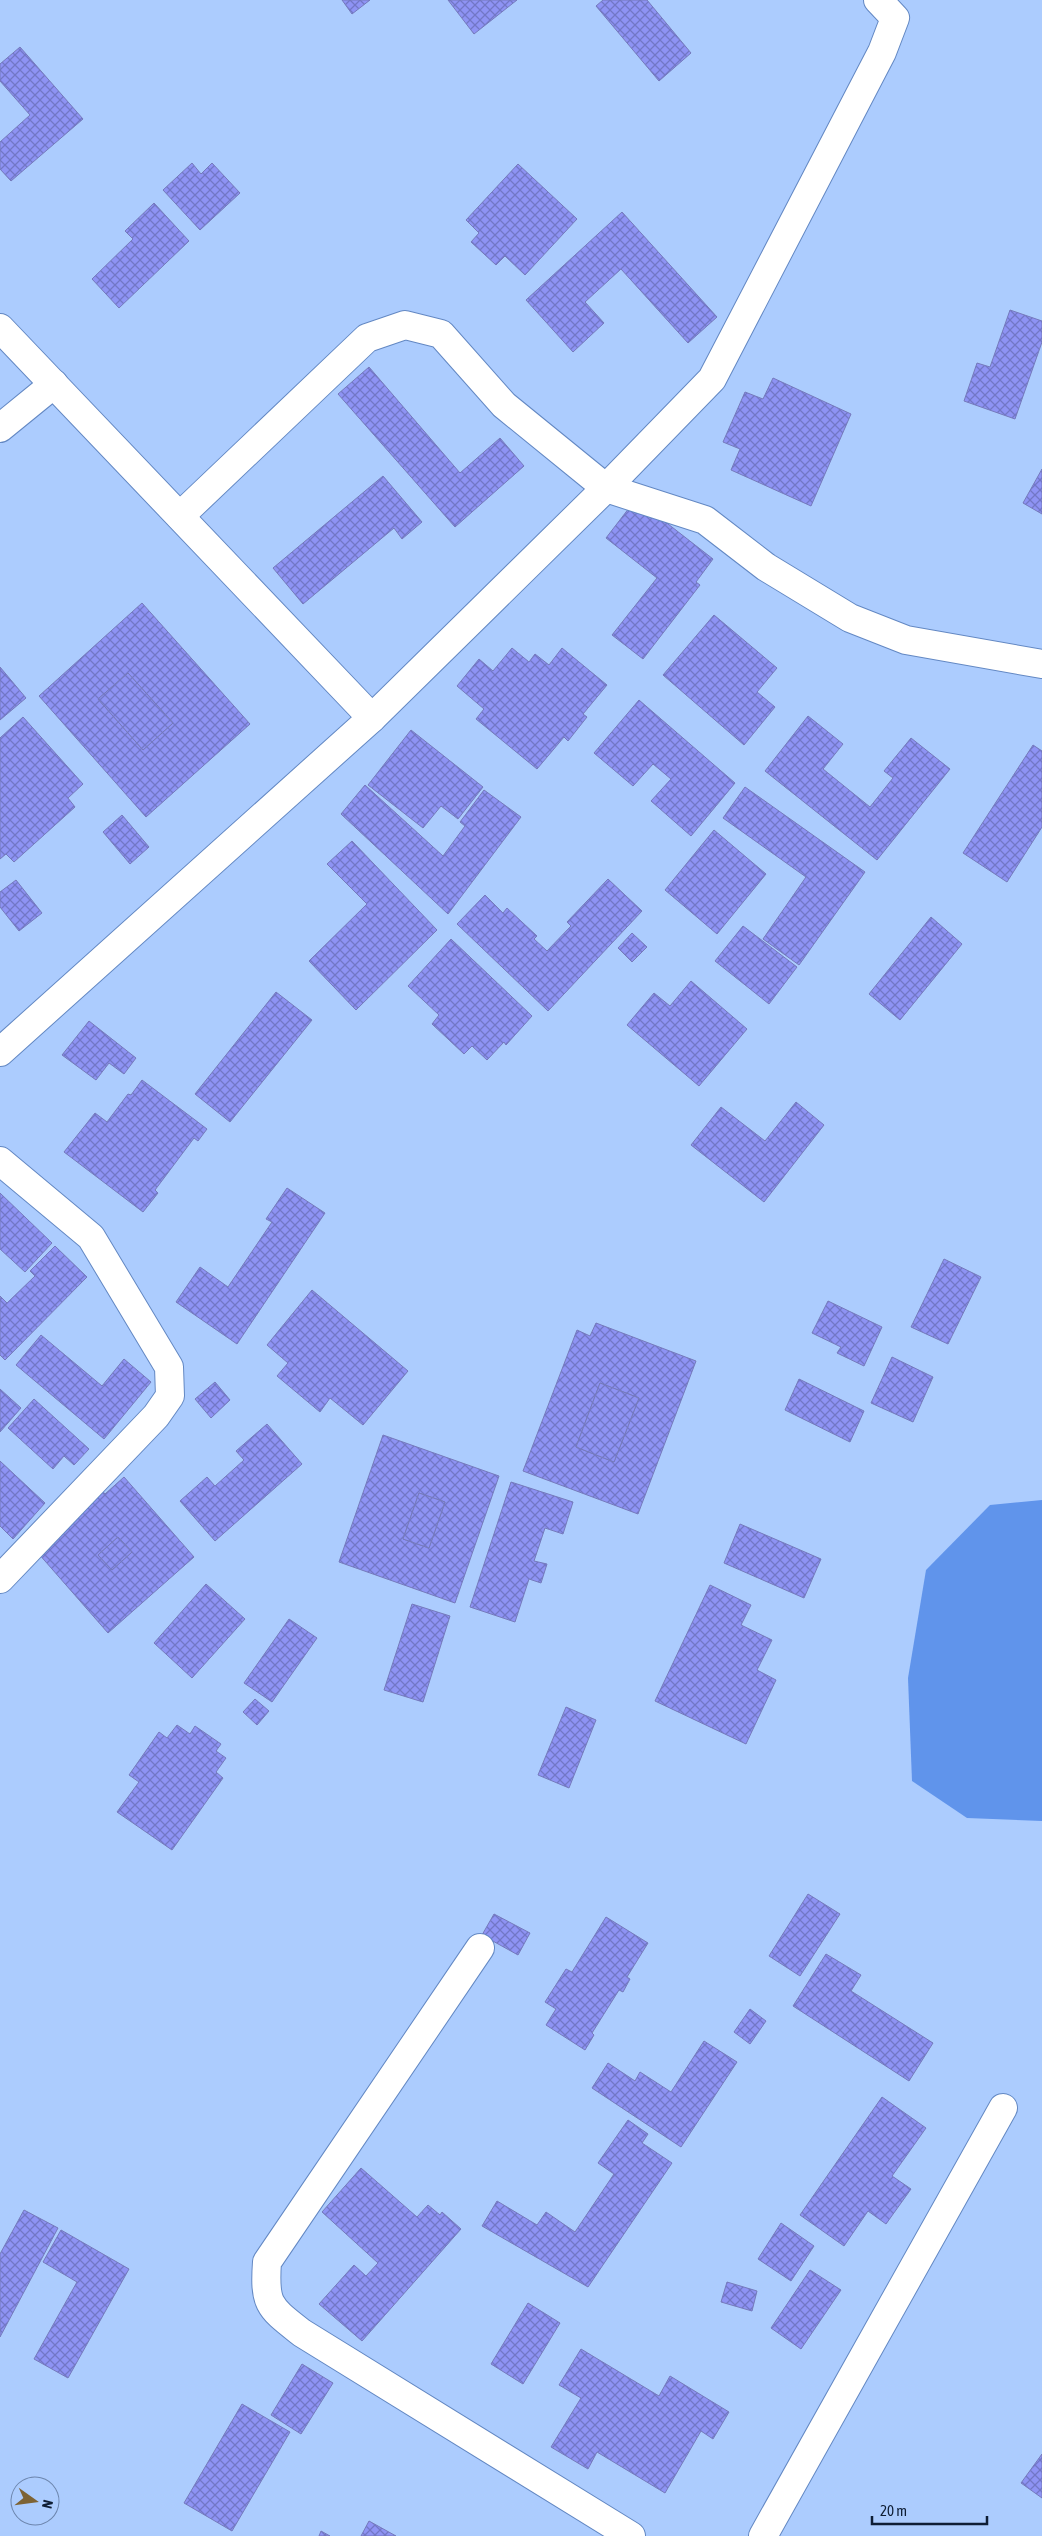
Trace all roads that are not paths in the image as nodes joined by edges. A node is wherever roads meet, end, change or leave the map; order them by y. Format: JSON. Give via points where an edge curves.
{"nodes":[{"id":1,"x":878,"y":0,"type":"edge"},
{"id":2,"x":0,"y":328,"type":"edge"},
{"id":3,"x":54,"y":384,"type":"junction"},
{"id":4,"x":0,"y":428,"type":"edge"},
{"id":5,"x":606,"y":488,"type":"junction"},
{"id":6,"x":180,"y":516,"type":"junction"},
{"id":7,"x":1042,"y":664,"type":"edge"},
{"id":8,"x":372,"y":718,"type":"junction"},
{"id":9,"x":0,"y":1052,"type":"edge"},
{"id":10,"x":0,"y":1161,"type":"edge"},
{"id":11,"x":0,"y":1578,"type":"edge"},
{"id":12,"x":480,"y":1948,"type":"dead end"},
{"id":13,"x":1003,"y":2108,"type":"dead end"},
{"id":14,"x":632,"y":2536,"type":"edge"},
{"id":15,"x":762,"y":2536,"type":"edge"}],
"edges":[{"from":1,"to":5,"type":"street","via":[[895,18],[882,52],[712,380]]},
{"from":2,"to":3,"type":"street"},
{"from":3,"to":4,"type":"street"},
{"from":3,"to":6,"type":"street"},
{"from":5,"to":6,"type":"street","via":[[504,405],[441,334],[405,325],[367,338]]},
{"from":5,"to":7,"type":"street","via":[[705,520],[766,567],[850,618],[906,640]]},
{"from":5,"to":8,"type":"street"},
{"from":6,"to":8,"type":"street"},
{"from":8,"to":9,"type":"street"},
{"from":10,"to":11,"type":"street","via":[[91,1237],[169,1367],[170,1396],[156,1416]]},
{"from":12,"to":14,"type":"street","via":[[266,2262],[265,2292],[276,2313],[302,2333]]},
{"from":13,"to":15,"type":"street"}]}
